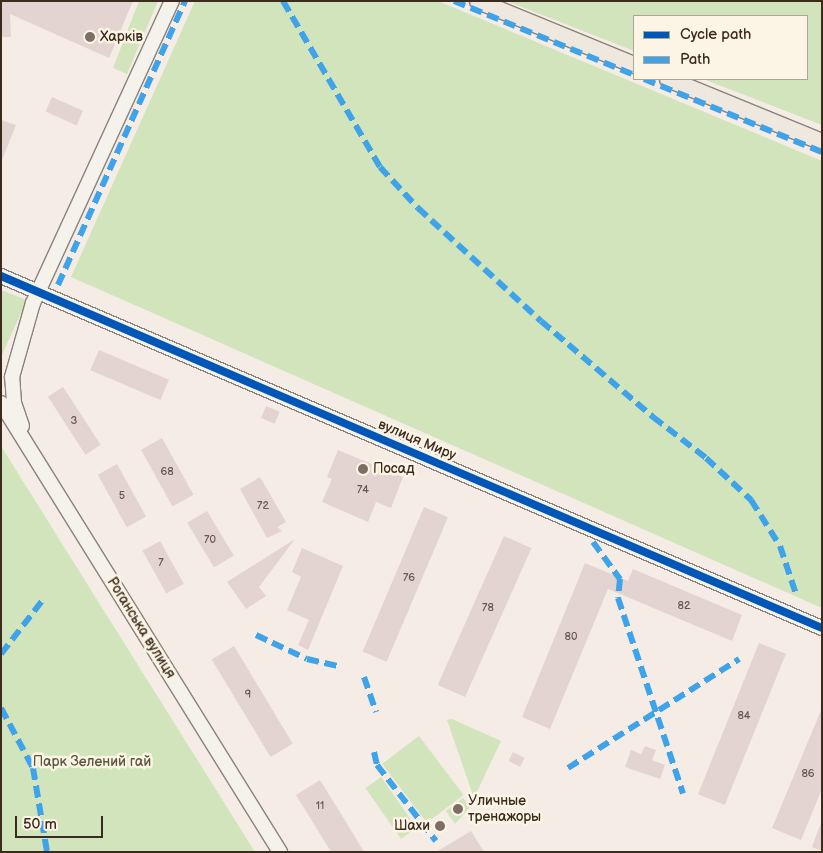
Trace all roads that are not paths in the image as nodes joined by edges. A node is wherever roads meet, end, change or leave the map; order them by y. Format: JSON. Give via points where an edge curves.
{"nodes":[{"id":1,"x":172,"y":1,"type":"edge"},
{"id":2,"x":478,"y":1,"type":"edge"},
{"id":3,"x":633,"y":65,"type":"edge"},
{"id":4,"x":670,"y":80,"type":"edge"},
{"id":5,"x":822,"y":142,"type":"edge"},
{"id":6,"x":1,"y":276,"type":"edge"},
{"id":7,"x":37,"y":292,"type":"junction"},
{"id":8,"x":1,"y":403,"type":"edge"},
{"id":9,"x":31,"y":450,"type":"junction"},
{"id":10,"x":822,"y":628,"type":"edge"},
{"id":11,"x":280,"y":852,"type":"edge"}],
"edges":[{"from":1,"to":7,"type":"main road"},
{"from":2,"to":3,"type":"main road"},
{"from":4,"to":5,"type":"main road"},
{"from":6,"to":7,"type":"main road","name":"вулиця Миру"},
{"from":7,"to":9,"type":"main road","via":[[12,377],[14,403]]},
{"from":7,"to":10,"type":"main road","name":"вулиця Миру"},
{"from":8,"to":9,"type":"main road","name":"Роганська вулиця"},
{"from":9,"to":11,"type":"main road","name":"Роганська вулиця"}]}
